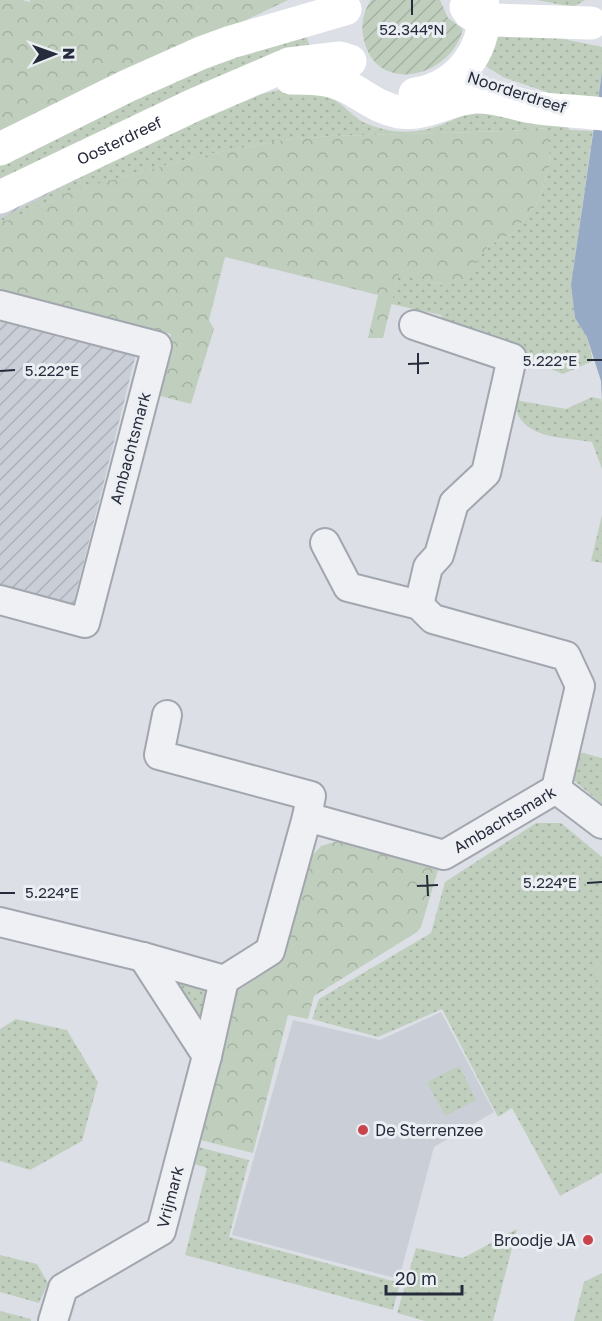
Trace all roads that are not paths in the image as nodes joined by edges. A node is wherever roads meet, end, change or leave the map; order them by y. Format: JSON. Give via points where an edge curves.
{"nodes":[{"id":1,"x":313,"y":0,"type":"edge"},
{"id":2,"x":346,"y":4,"type":"edge"},
{"id":3,"x":480,"y":5,"type":"edge"},
{"id":4,"x":596,"y":25,"type":"edge"},
{"id":5,"x":231,"y":42,"type":"junction"},
{"id":6,"x":350,"y":61,"type":"junction"},
{"id":7,"x":240,"y":84,"type":"junction"},
{"id":8,"x":461,"y":86,"type":"junction"},
{"id":9,"x":588,"y":112,"type":"edge"},
{"id":10,"x":0,"y":149,"type":"edge"},
{"id":11,"x":0,"y":197,"type":"edge"},
{"id":12,"x":0,"y":305,"type":"edge"},
{"id":13,"x":414,"y":325,"type":"dead end"},
{"id":14,"x":325,"y":543,"type":"dead end"},
{"id":15,"x":0,"y":600,"type":"edge"},
{"id":16,"x":419,"y":605,"type":"junction"},
{"id":17,"x":167,"y":715,"type":"dead end"},
{"id":18,"x":556,"y":789,"type":"junction"},
{"id":19,"x":307,"y":817,"type":"junction"},
{"id":20,"x":602,"y":824,"type":"edge"},
{"id":21,"x":0,"y":922,"type":"edge"},
{"id":22,"x":143,"y":957,"type":"junction"},
{"id":23,"x":224,"y":980,"type":"junction"},
{"id":24,"x":207,"y":1056,"type":"junction"},
{"id":25,"x":53,"y":1321,"type":"edge"}],
"edges":[{"from":1,"to":5,"type":"main road"},
{"from":2,"to":5,"type":"main road"},
{"from":2,"to":6,"type":"main road","via":[[342,35]]},
{"from":3,"to":4,"type":"main road"},
{"from":3,"to":8,"type":"main road","via":[[479,43]]},
{"from":5,"to":10,"type":"main road","via":[[126,86]]},
{"from":6,"to":7,"type":"main road","name":"Oosterdreef","via":[[340,58],[289,64]]},
{"from":6,"to":8,"type":"main road","via":[[367,80],[402,94],[427,92],[444,85]]},
{"from":7,"to":8,"type":"main road","name":"Oosterdreef","via":[[313,78],[344,86],[370,102],[399,112],[430,110]]},
{"from":7,"to":11,"type":"main road","name":"Oosterdreef"},
{"from":8,"to":9,"type":"main road","name":"Noorderdreef","via":[[489,98]]},
{"from":12,"to":15,"type":"street","name":"Ambachtsmark","via":[[157,346],[85,623]]},
{"from":13,"to":16,"type":"street","via":[[512,358],[486,473],[454,504],[439,555],[428,567]]},
{"from":14,"to":16,"type":"street","name":"Ambachtsmark","via":[[348,586]]},
{"from":16,"to":18,"type":"street","name":"Ambachtsmark","via":[[433,619],[566,656],[580,686]]},
{"from":17,"to":19,"type":"street","via":[[159,755],[311,796]]},
{"from":18,"to":19,"type":"street","name":"Ambachtsmark","via":[[444,855]]},
{"from":18,"to":20,"type":"street"},
{"from":19,"to":23,"type":"street","via":[[270,951]]},
{"from":21,"to":22,"type":"street"},
{"from":22,"to":23,"type":"street"},
{"from":22,"to":24,"type":"street"},
{"from":23,"to":24,"type":"street","name":"Vrijmark"},
{"from":24,"to":25,"type":"street","name":"Vrijmark","via":[[161,1232],[63,1288]]}]}
